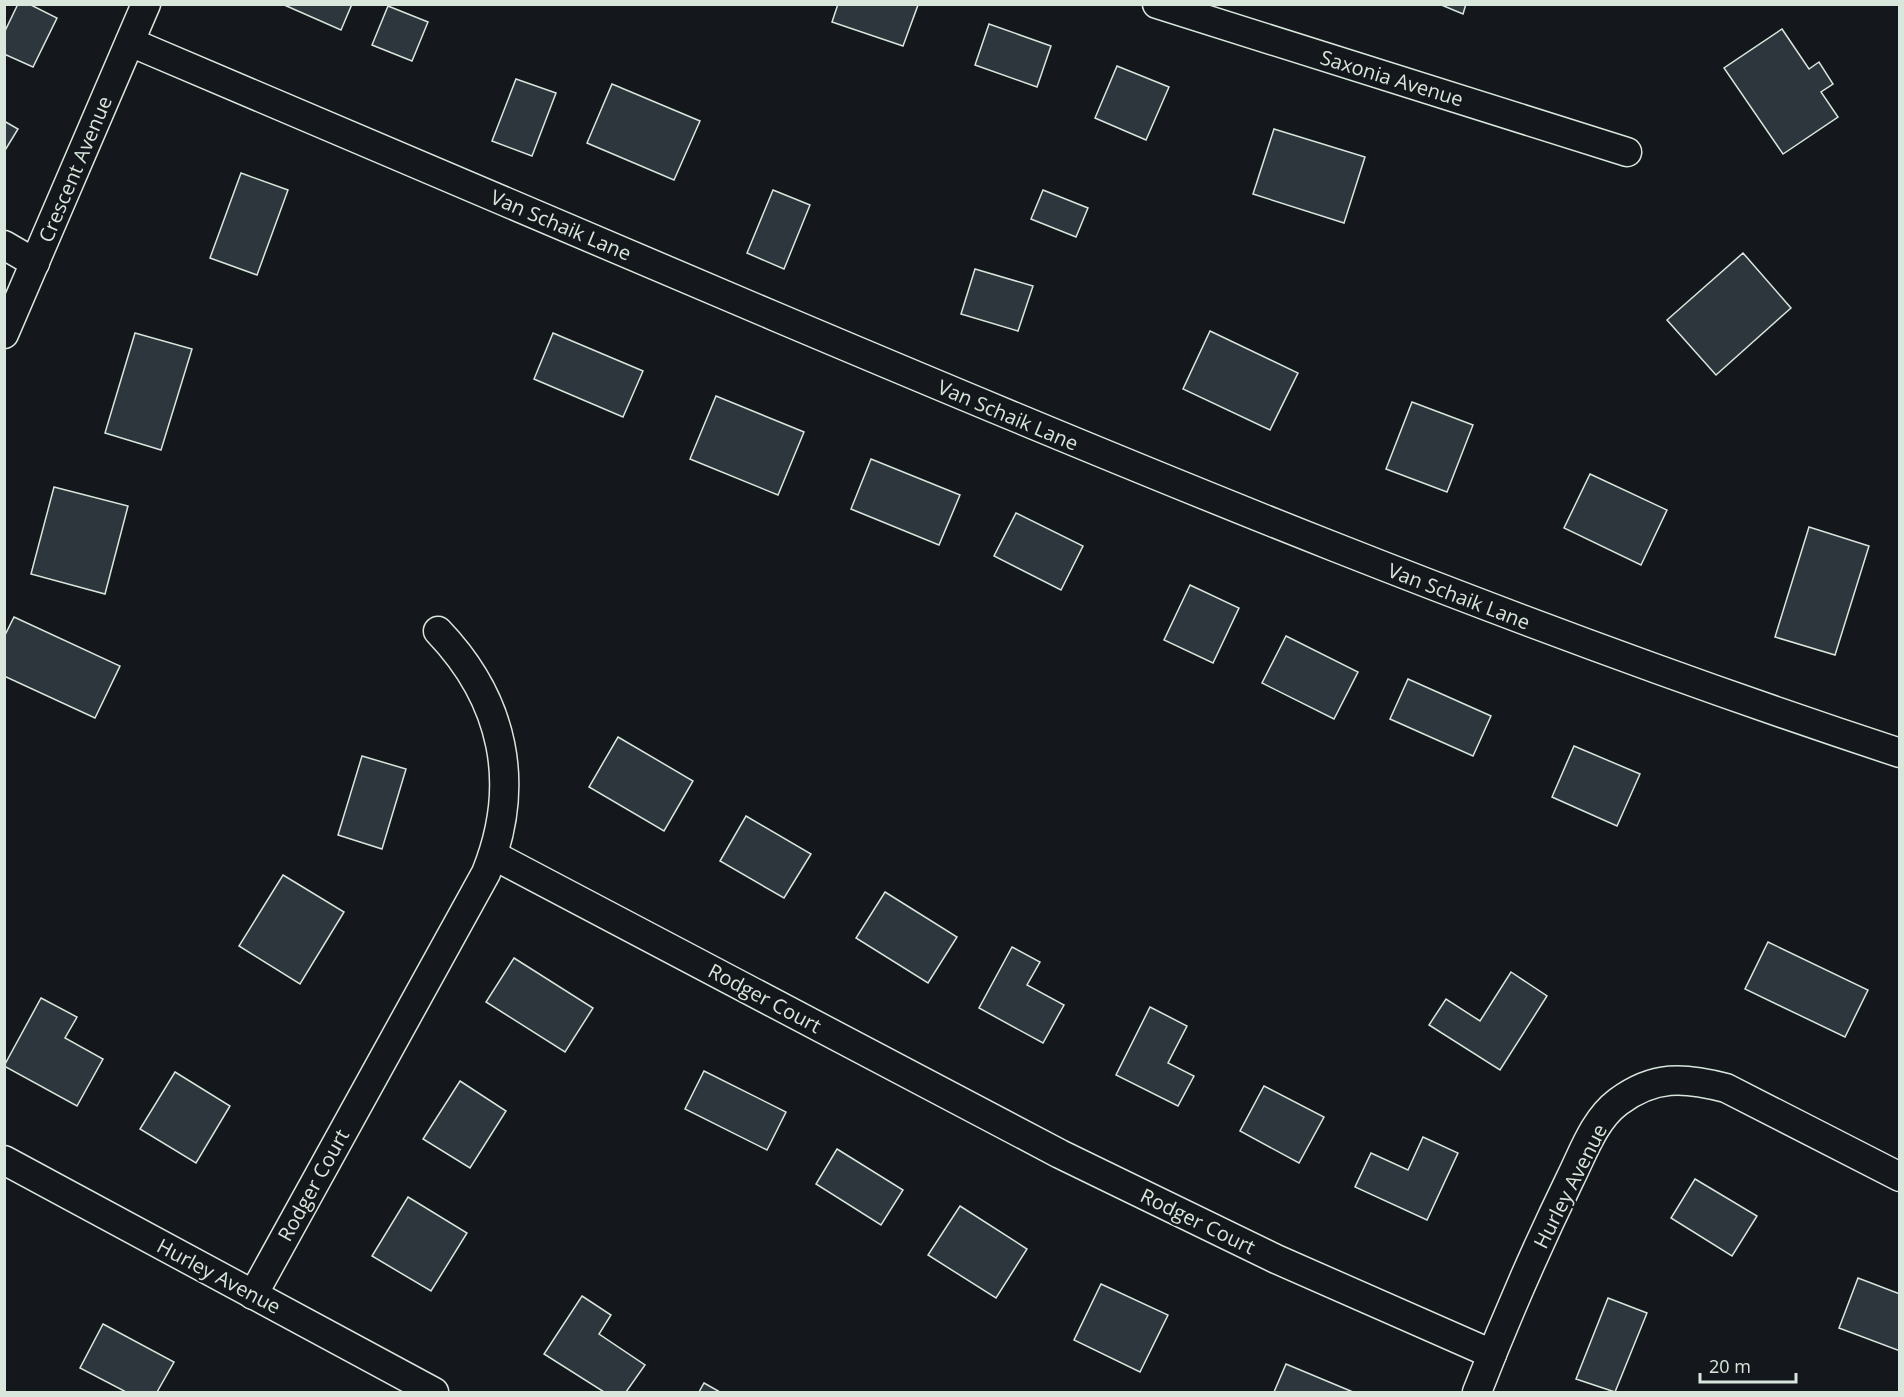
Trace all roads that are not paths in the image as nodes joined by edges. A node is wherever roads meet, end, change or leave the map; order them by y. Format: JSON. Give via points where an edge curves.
{"nodes":[{"id":1,"x":146,"y":4,"type":"edge"},
{"id":2,"x":1157,"y":4,"type":"edge"},
{"id":3,"x":130,"y":42,"type":"junction"},
{"id":4,"x":1628,"y":152,"type":"dead end"},
{"id":5,"x":4,"y":245,"type":"edge"},
{"id":6,"x":35,"y":263,"type":"junction"},
{"id":7,"x":4,"y":333,"type":"edge"},
{"id":8,"x":438,"y":631,"type":"dead end"},
{"id":9,"x":1899,"y":753,"type":"edge"},
{"id":10,"x":493,"y":855,"type":"junction"},
{"id":11,"x":4,"y":1160,"type":"edge"},
{"id":12,"x":1899,"y":1177,"type":"edge"},
{"id":13,"x":253,"y":1295,"type":"junction"},
{"id":14,"x":1492,"y":1354,"type":"junction"},
{"id":15,"x":434,"y":1392,"type":"edge"},
{"id":16,"x":1476,"y":1392,"type":"edge"}],
"edges":[{"from":1,"to":3,"type":"street","name":"Crescent Avenue"},
{"from":2,"to":4,"type":"street","name":"Saxonia Avenue"},
{"from":3,"to":6,"type":"street","name":"Crescent Avenue"},
{"from":3,"to":9,"type":"street","name":"Van Schaik Lane","via":[[1224,505],[1618,655]]},
{"from":5,"to":6,"type":"street"},
{"from":6,"to":7,"type":"street","name":"Crescent Avenue"},
{"from":8,"to":10,"type":"street","via":[[457,651],[481,688],[496,725],[504,764],[503,811]]},
{"from":10,"to":13,"type":"street","name":"Rodger Court"},
{"from":10,"to":14,"type":"street","name":"Rodger Court","via":[[1060,1154],[1276,1259]]},
{"from":11,"to":13,"type":"street","name":"Hurley Avenue"},
{"from":12,"to":14,"type":"street","name":"Hurley Avenue","via":[[1726,1088],[1696,1080],[1667,1080],[1641,1088],[1616,1103],[1597,1125]]},
{"from":13,"to":15,"type":"street","name":"Hurley Avenue"},
{"from":14,"to":16,"type":"street","name":"Hurley Avenue"}]}
